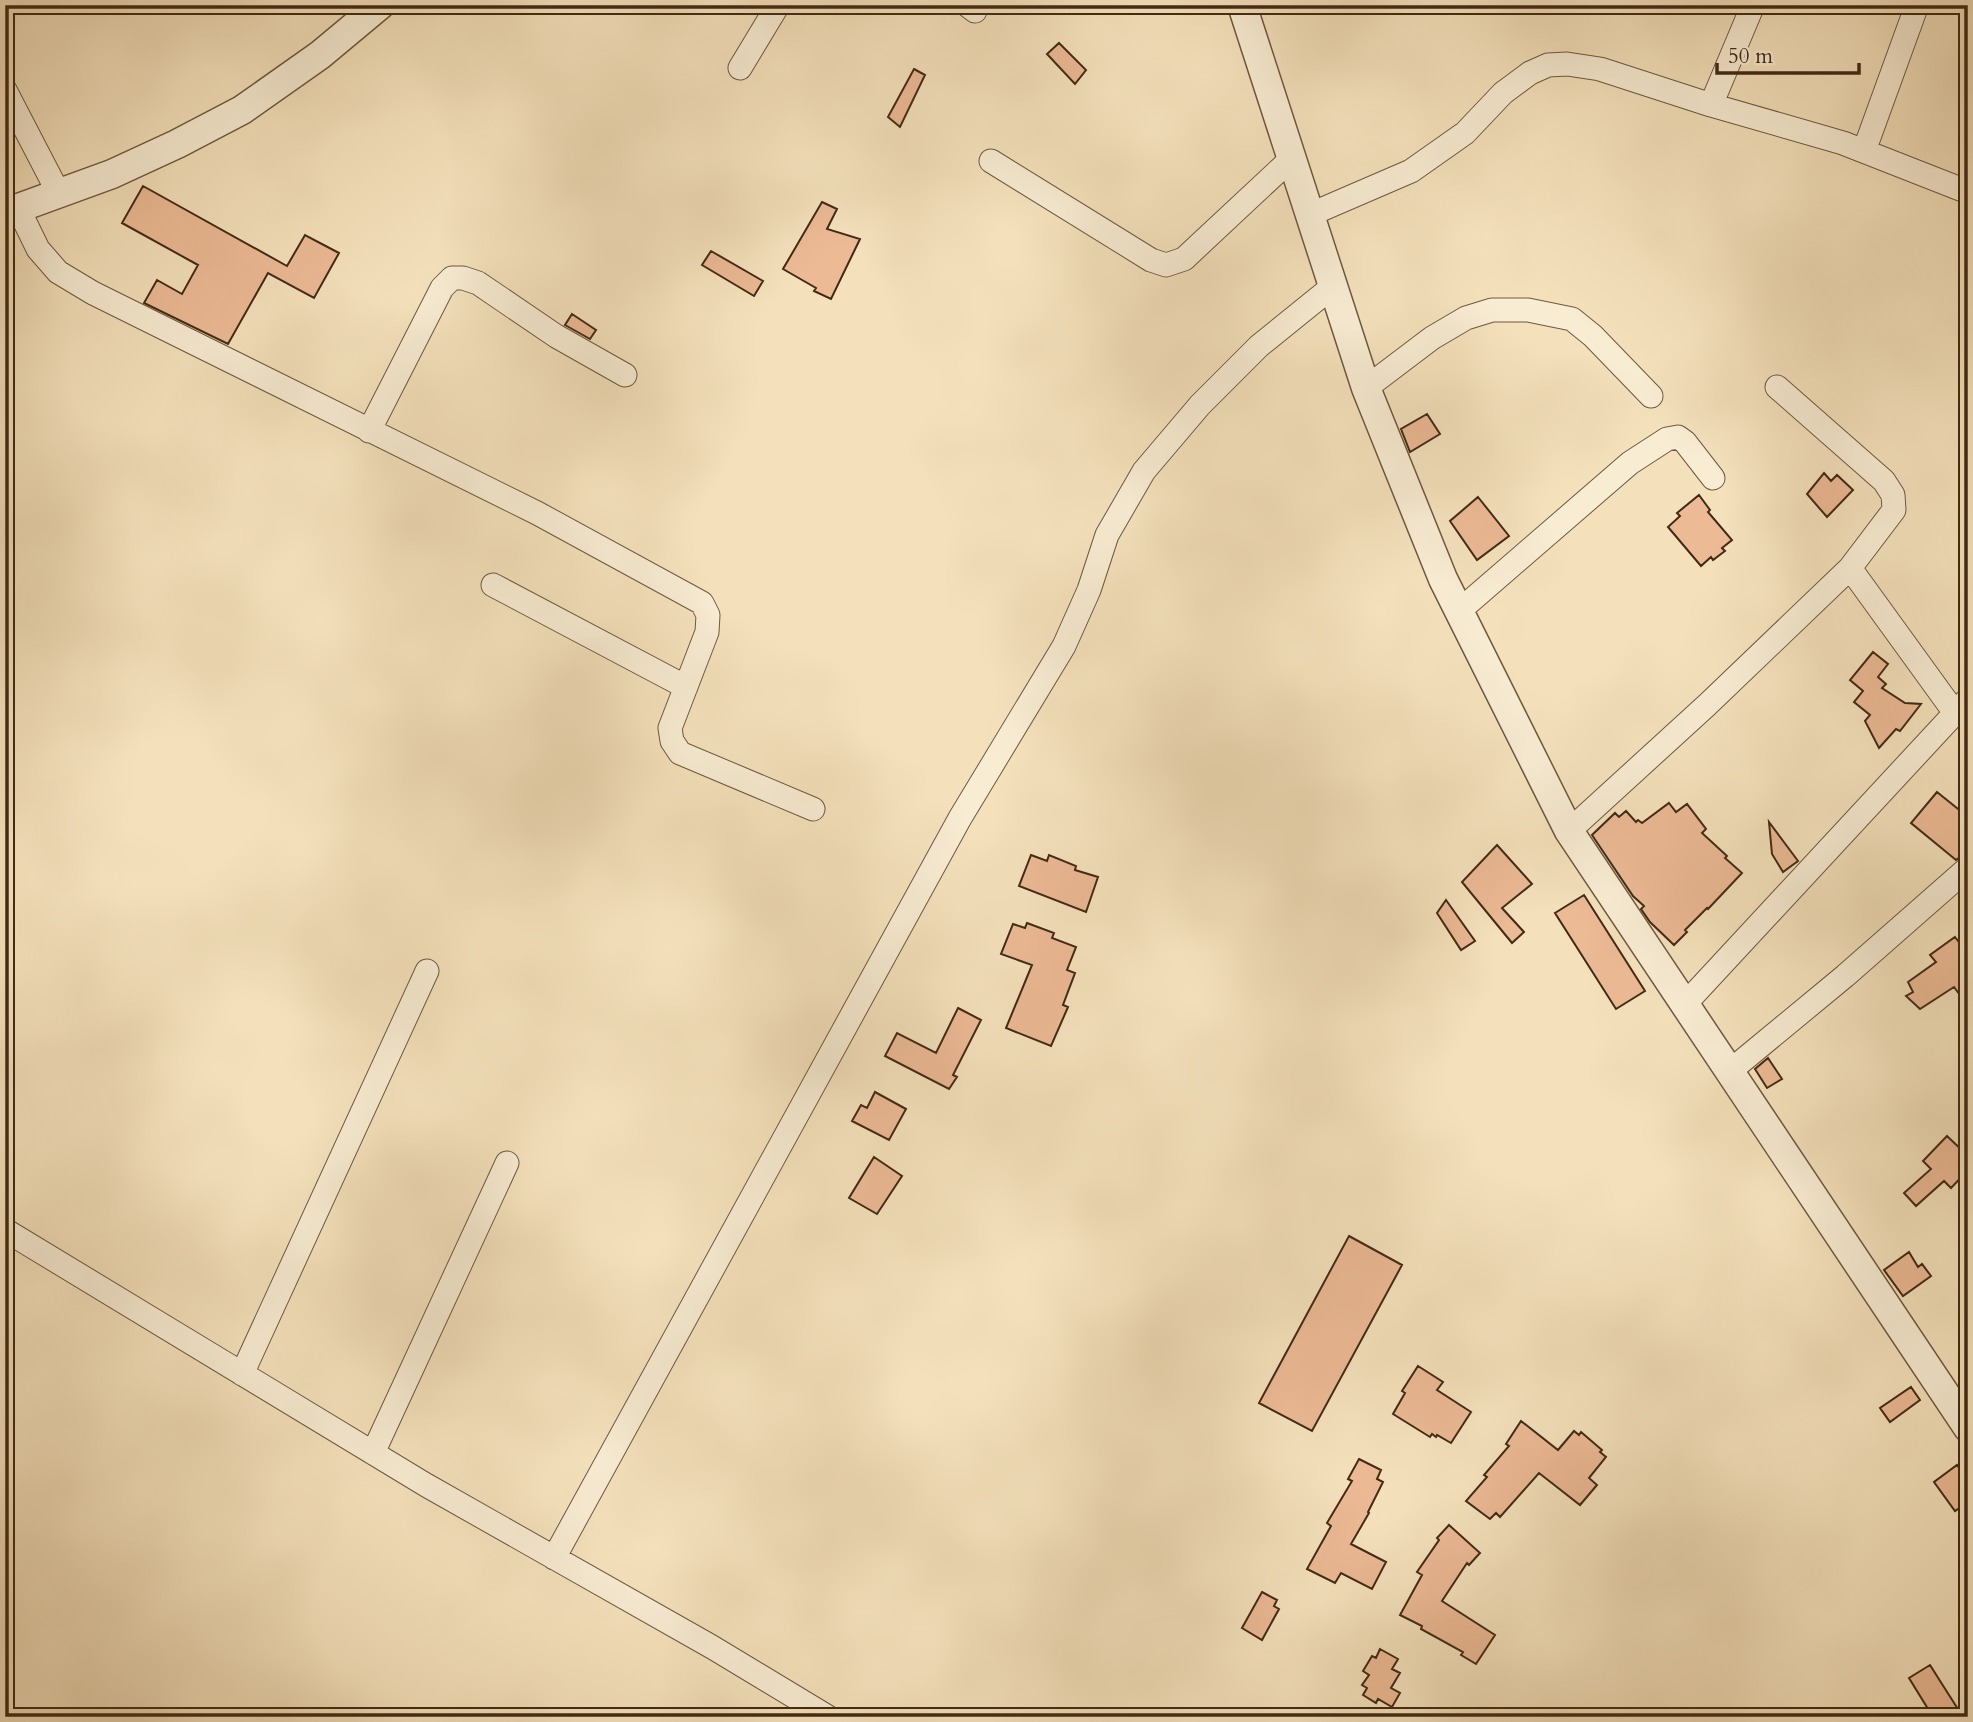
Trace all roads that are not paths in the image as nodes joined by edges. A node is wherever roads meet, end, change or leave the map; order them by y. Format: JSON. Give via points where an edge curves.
{"nodes":[{"id":1,"x":380,"y":5,"type":"edge"},
{"id":2,"x":778,"y":5,"type":"edge"},
{"id":3,"x":1242,"y":5,"type":"edge"},
{"id":4,"x":1753,"y":5,"type":"edge"},
{"id":5,"x":1917,"y":5,"type":"edge"},
{"id":6,"x":740,"y":68,"type":"dead end"},
{"id":7,"x":5,"y":90,"type":"edge"},
{"id":8,"x":1711,"y":105,"type":"junction"},
{"id":9,"x":1864,"y":152,"type":"junction"},
{"id":10,"x":1291,"y":159,"type":"junction"},
{"id":11,"x":991,"y":161,"type":"dead end"},
{"id":12,"x":1968,"y":192,"type":"edge"},
{"id":13,"x":59,"y":194,"type":"junction"},
{"id":14,"x":12,"y":212,"type":"edge"},
{"id":15,"x":1309,"y":215,"type":"junction"},
{"id":16,"x":1332,"y":287,"type":"junction"},
{"id":17,"x":625,"y":375,"type":"dead end"},
{"id":18,"x":1777,"y":387,"type":"dead end"},
{"id":19,"x":1366,"y":388,"type":"junction"},
{"id":20,"x":1651,"y":396,"type":"dead end"},
{"id":21,"x":369,"y":431,"type":"junction"},
{"id":22,"x":1713,"y":478,"type":"dead end"},
{"id":23,"x":1850,"y":568,"type":"junction"},
{"id":24,"x":493,"y":585,"type":"dead end"},
{"id":25,"x":1459,"y":611,"type":"junction"},
{"id":26,"x":686,"y":687,"type":"junction"},
{"id":27,"x":1961,"y":706,"type":"edge"},
{"id":28,"x":813,"y":810,"type":"dead end"},
{"id":29,"x":1569,"y":831,"type":"junction"},
{"id":30,"x":1968,"y":868,"type":"edge"},
{"id":31,"x":427,"y":971,"type":"dead end"},
{"id":32,"x":1686,"y":1003,"type":"junction"},
{"id":33,"x":1730,"y":1071,"type":"junction"},
{"id":34,"x":507,"y":1163,"type":"dead end"},
{"id":35,"x":5,"y":1230,"type":"edge"},
{"id":36,"x":242,"y":1374,"type":"junction"},
{"id":37,"x":1968,"y":1428,"type":"edge"},
{"id":38,"x":373,"y":1453,"type":"junction"},
{"id":39,"x":554,"y":1558,"type":"junction"},
{"id":40,"x":828,"y":1717,"type":"edge"}],
"edges":[{"from":1,"to":13,"type":"street","via":[[242,110],[112,174]]},
{"from":2,"to":6,"type":"street"},
{"from":3,"to":10,"type":"street"},
{"from":4,"to":8,"type":"street"},
{"from":5,"to":9,"type":"street"},
{"from":7,"to":13,"type":"street"},
{"from":8,"to":9,"type":"street"},
{"from":8,"to":15,"type":"street","via":[[1600,69],[1548,65],[1503,93],[1465,133],[1411,171]]},
{"from":9,"to":12,"type":"street"},
{"from":10,"to":11,"type":"street","via":[[1184,259],[1166,265]]},
{"from":10,"to":15,"type":"street"},
{"from":13,"to":14,"type":"street"},
{"from":14,"to":21,"type":"street","via":[[58,272]]},
{"from":15,"to":16,"type":"street"},
{"from":16,"to":19,"type":"street"},
{"from":16,"to":39,"type":"street","via":[[1259,346],[1144,471],[1107,535],[1064,646],[960,818]]},
{"from":17,"to":21,"type":"street","via":[[556,336],[478,283],[452,278],[442,288]]},
{"from":18,"to":23,"type":"street","via":[[1884,481],[1893,495],[1894,510]]},
{"from":19,"to":20,"type":"street","via":[[1466,318],[1492,310],[1528,310],[1572,319]]},
{"from":19,"to":25,"type":"street"},
{"from":21,"to":26,"type":"street","via":[[537,513],[702,603],[708,615],[707,632]]},
{"from":22,"to":25,"type":"street","via":[[1685,442],[1678,437],[1667,439],[1630,463]]},
{"from":23,"to":27,"type":"street"},
{"from":23,"to":29,"type":"street"},
{"from":24,"to":26,"type":"street"},
{"from":25,"to":29,"type":"street"},
{"from":26,"to":28,"type":"street","via":[[670,729],[680,753]]},
{"from":27,"to":32,"type":"street"},
{"from":29,"to":32,"type":"street"},
{"from":30,"to":33,"type":"street"},
{"from":31,"to":36,"type":"street"},
{"from":32,"to":33,"type":"street"},
{"from":33,"to":37,"type":"street"},
{"from":34,"to":38,"type":"street"},
{"from":35,"to":36,"type":"street"},
{"from":36,"to":38,"type":"street"},
{"from":38,"to":39,"type":"street"},
{"from":39,"to":40,"type":"street"}]}
